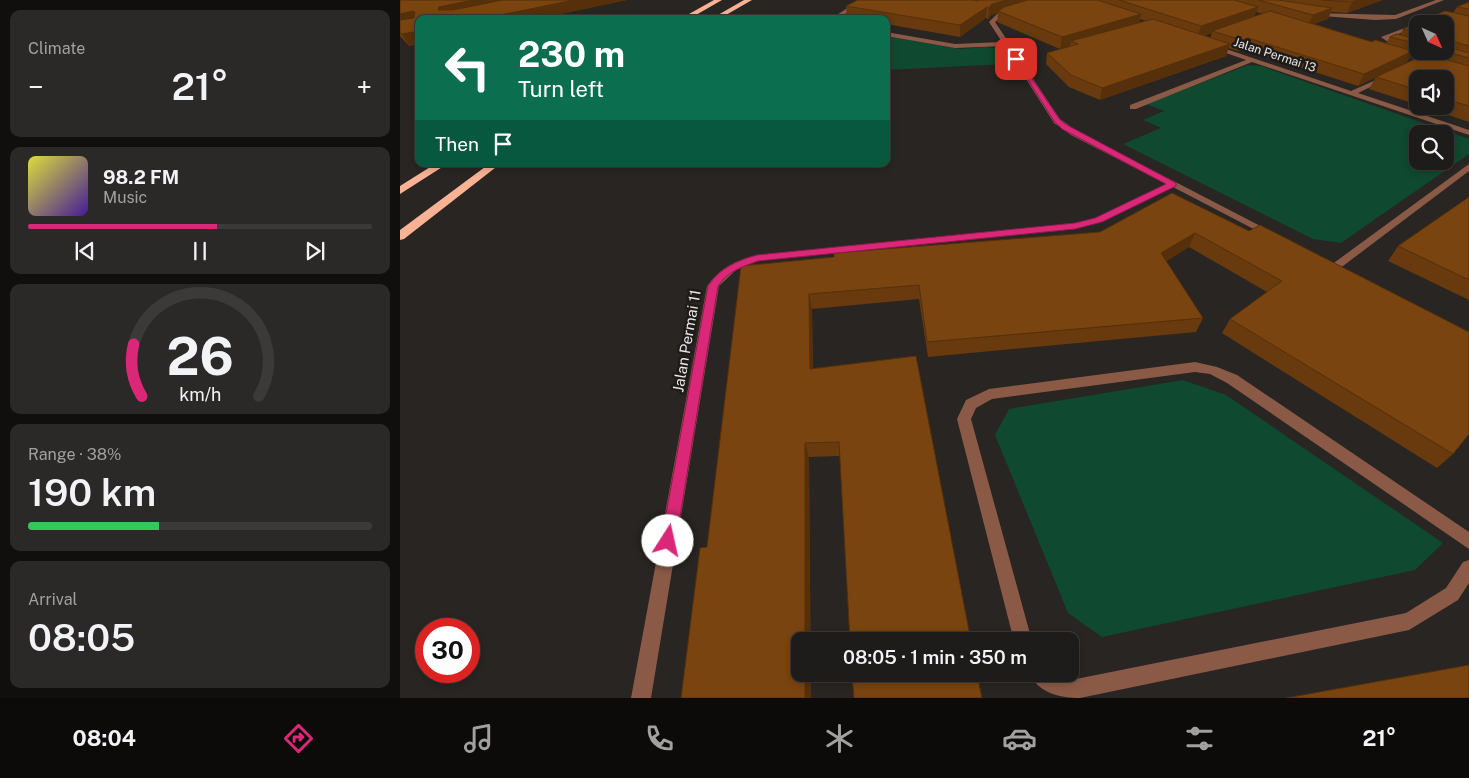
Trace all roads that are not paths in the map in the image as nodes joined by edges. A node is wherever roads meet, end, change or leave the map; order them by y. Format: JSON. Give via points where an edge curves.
{"nodes":[{"id":1,"x":719,"y":0,"type":"edge"},
{"id":2,"x":749,"y":0,"type":"edge"},
{"id":3,"x":862,"y":0,"type":"edge"},
{"id":4,"x":1441,"y":0,"type":"edge"},
{"id":5,"x":1019,"y":10,"type":"edge"},
{"id":6,"x":1302,"y":14,"type":"edge"},
{"id":7,"x":691,"y":15,"type":"edge"},
{"id":8,"x":721,"y":15,"type":"edge"},
{"id":9,"x":840,"y":15,"type":"edge"},
{"id":10,"x":1409,"y":28,"type":"edge"},
{"id":11,"x":890,"y":35,"type":"edge"},
{"id":12,"x":1390,"y":41,"type":"junction"},
{"id":13,"x":1399,"y":43,"type":"edge"},
{"id":14,"x":1005,"y":44,"type":"junction"},
{"id":15,"x":1381,"y":44,"type":"edge"},
{"id":16,"x":1206,"y":45,"type":"edge"},
{"id":17,"x":1251,"y":60,"type":"junction"},
{"id":18,"x":1394,"y":73,"type":"edge"},
{"id":19,"x":1352,"y":94,"type":"junction"},
{"id":20,"x":1133,"y":106,"type":"dead end"},
{"id":21,"x":1469,"y":133,"type":"edge"},
{"id":22,"x":438,"y":167,"type":"edge"},
{"id":23,"x":491,"y":167,"type":"edge"},
{"id":24,"x":1469,"y":167,"type":"edge"},
{"id":25,"x":1173,"y":184,"type":"junction"},
{"id":26,"x":400,"y":192,"type":"edge"},
{"id":27,"x":400,"y":236,"type":"edge"},
{"id":28,"x":1284,"y":241,"type":"edge"},
{"id":29,"x":1335,"y":267,"type":"edge"},
{"id":30,"x":1469,"y":541,"type":"edge"},
{"id":31,"x":1469,"y":568,"type":"edge"},
{"id":32,"x":1021,"y":632,"type":"edge"},
{"id":33,"x":1049,"y":682,"type":"edge"},
{"id":34,"x":641,"y":698,"type":"edge"}],
"edges":[{"from":1,"to":7,"type":"highway"},
{"from":2,"to":8,"type":"highway"},
{"from":3,"to":9,"type":"street"},
{"from":4,"to":6,"type":"street","via":[[1396,17]]},
{"from":5,"to":14,"type":"street","via":[[1000,15],[992,22]]},
{"from":10,"to":12,"type":"street","via":[[1384,37]]},
{"from":11,"to":14,"type":"street","via":[[955,46]]},
{"from":12,"to":13,"type":"street"},
{"from":12,"to":15,"type":"street"},
{"from":14,"to":25,"type":"street","via":[[1064,127]]},
{"from":16,"to":17,"type":"street","name":"Jalan Permai 13"},
{"from":17,"to":19,"type":"street","name":"Jalan Permai 13"},
{"from":17,"to":20,"type":"street"},
{"from":18,"to":19,"type":"street"},
{"from":19,"to":21,"type":"street","name":"Jalan Permai 13"},
{"from":22,"to":26,"type":"highway"},
{"from":23,"to":27,"type":"highway"},
{"from":24,"to":29,"type":"street"},
{"from":25,"to":28,"type":"street"},
{"from":25,"to":34,"type":"street","name":"Jalan Permai 11","via":[[1098,220],[1075,226],[757,258],[730,268],[719,277],[713,286]]},
{"from":30,"to":32,"type":"street","via":[[1232,379],[1212,370],[1195,368],[989,394],[971,404],[964,419]]},
{"from":31,"to":33,"type":"street","via":[[1452,594],[1409,621],[1071,690]]}]}
